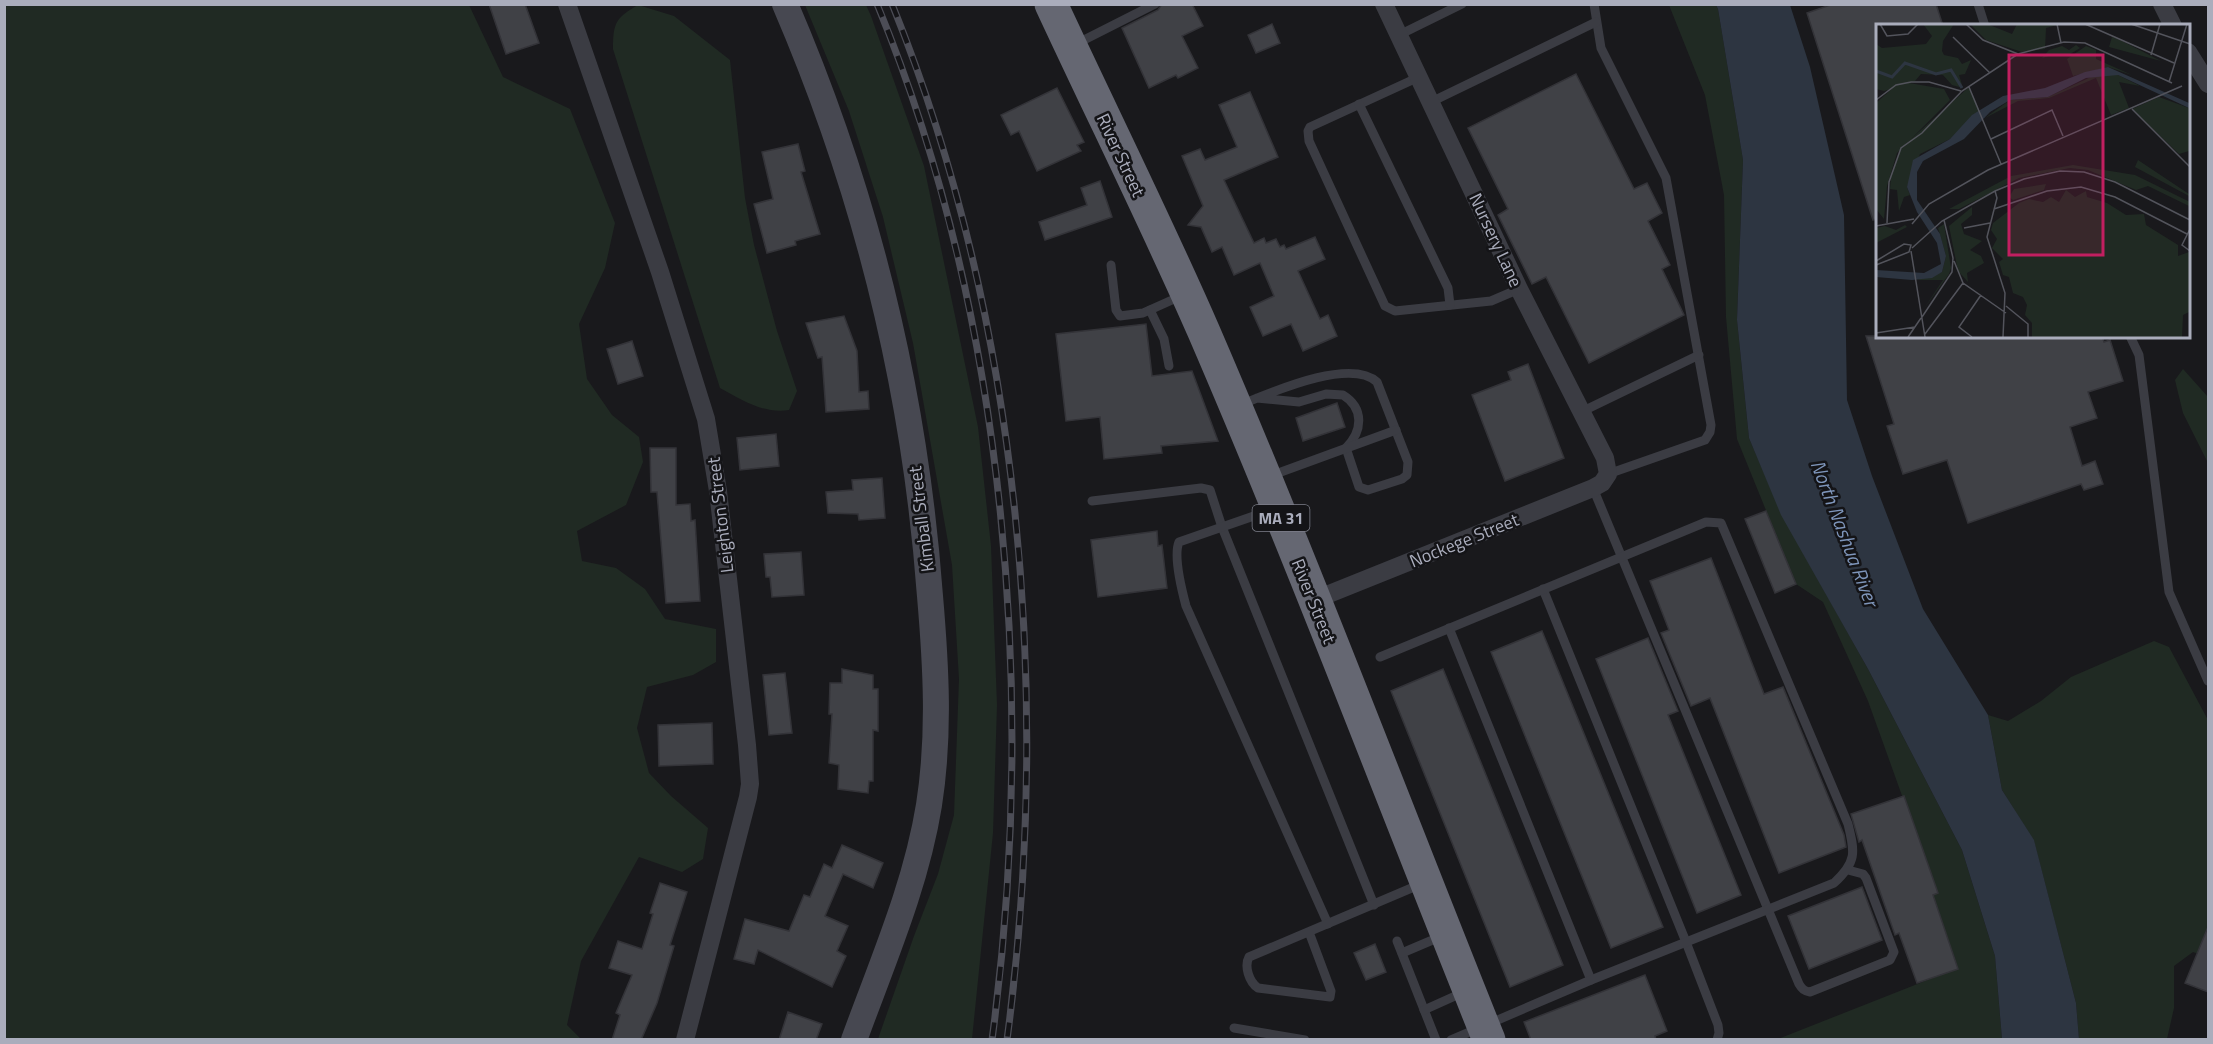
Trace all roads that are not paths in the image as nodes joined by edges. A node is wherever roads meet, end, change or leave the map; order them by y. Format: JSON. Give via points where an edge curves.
{"nodes":[{"id":1,"x":567,"y":4,"type":"edge"},
{"id":2,"x":785,"y":4,"type":"edge"},
{"id":3,"x":1052,"y":4,"type":"edge"},
{"id":4,"x":1155,"y":4,"type":"edge"},
{"id":5,"x":1384,"y":4,"type":"edge"},
{"id":6,"x":1462,"y":4,"type":"edge"},
{"id":7,"x":1594,"y":4,"type":"edge"},
{"id":8,"x":1978,"y":4,"type":"edge"},
{"id":9,"x":2162,"y":4,"type":"edge"},
{"id":10,"x":1596,"y":22,"type":"junction"},
{"id":11,"x":1984,"y":24,"type":"edge"},
{"id":12,"x":2172,"y":24,"type":"edge"},
{"id":13,"x":1399,"y":35,"type":"junction"},
{"id":14,"x":1071,"y":46,"type":"junction"},
{"id":15,"x":2189,"y":55,"type":"edge"},
{"id":16,"x":1419,"y":77,"type":"junction"},
{"id":17,"x":2208,"y":84,"type":"edge"},
{"id":18,"x":1431,"y":102,"type":"junction"},
{"id":19,"x":1359,"y":104,"type":"junction"},
{"id":20,"x":1111,"y":265,"type":"dead end"},
{"id":21,"x":1519,"y":288,"type":"junction"},
{"id":22,"x":1186,"y":294,"type":"junction"},
{"id":23,"x":1450,"y":305,"type":"junction"},
{"id":24,"x":1150,"y":310,"type":"junction"},
{"id":25,"x":2131,"y":338,"type":"edge"},
{"id":26,"x":1699,"y":355,"type":"junction"},
{"id":27,"x":1169,"y":366,"type":"dead end"},
{"id":28,"x":1246,"y":402,"type":"junction"},
{"id":29,"x":1581,"y":412,"type":"junction"},
{"id":30,"x":1396,"y":430,"type":"junction"},
{"id":31,"x":1346,"y":448,"type":"junction"},
{"id":32,"x":1608,"y":474,"type":"junction"},
{"id":33,"x":1264,"y":478,"type":"junction"},
{"id":34,"x":1593,"y":488,"type":"junction"},
{"id":35,"x":1092,"y":501,"type":"dead end"},
{"id":36,"x":1276,"y":508,"type":"junction"},
{"id":37,"x":1222,"y":527,"type":"junction"},
{"id":38,"x":1622,"y":557,"type":"junction"},
{"id":39,"x":1543,"y":589,"type":"junction"},
{"id":40,"x":1314,"y":600,"type":"junction"},
{"id":41,"x":1449,"y":628,"type":"junction"},
{"id":42,"x":1380,"y":657,"type":"dead end"},
{"id":43,"x":2208,"y":681,"type":"edge"},
{"id":44,"x":1848,"y":870,"type":"junction"},
{"id":45,"x":1426,"y":882,"type":"junction"},
{"id":46,"x":1374,"y":905,"type":"junction"},
{"id":47,"x":1767,"y":910,"type":"junction"},
{"id":48,"x":1328,"y":924,"type":"junction"},
{"id":49,"x":1308,"y":932,"type":"junction"},
{"id":50,"x":1447,"y":934,"type":"junction"},
{"id":51,"x":1397,"y":941,"type":"dead end"},
{"id":52,"x":1686,"y":942,"type":"junction"},
{"id":53,"x":1402,"y":953,"type":"junction"},
{"id":54,"x":1591,"y":980,"type":"junction"},
{"id":55,"x":1469,"y":990,"type":"junction"},
{"id":56,"x":1424,"y":1010,"type":"junction"},
{"id":57,"x":1234,"y":1028,"type":"dead end"},
{"id":58,"x":1486,"y":1032,"type":"edge"},
{"id":59,"x":1452,"y":1039,"type":"edge"},
{"id":60,"x":685,"y":1040,"type":"edge"},
{"id":61,"x":854,"y":1040,"type":"edge"},
{"id":62,"x":1305,"y":1040,"type":"edge"},
{"id":63,"x":1436,"y":1040,"type":"edge"},
{"id":64,"x":1717,"y":1040,"type":"edge"}],
"edges":[{"from":1,"to":60,"type":"street","name":"Leighton Street","via":[[660,272],[706,419],[718,491],[744,722],[748,797]]},
{"from":2,"to":61,"type":"main road","name":"Kimball Street","via":[[847,168],[888,316],[920,497],[934,641],[936,743],[924,831],[907,895]]},
{"from":3,"to":14,"type":"highway","name":"River Street","number":"MA 31"},
{"from":4,"to":14,"type":"lane"},
{"from":5,"to":13,"type":"street","name":"Nursery Lane"},
{"from":6,"to":13,"type":"lane"},
{"from":7,"to":10,"type":"lane"},
{"from":8,"to":11,"type":"lane"},
{"from":9,"to":12,"type":"street"},
{"from":10,"to":18,"type":"lane"},
{"from":10,"to":26,"type":"lane","via":[[1601,48],[1666,178]]},
{"from":13,"to":16,"type":"street","name":"Nursery Lane"},
{"from":14,"to":22,"type":"highway","name":"River Street","number":"MA 31"},
{"from":15,"to":17,"type":"street"},
{"from":16,"to":18,"type":"street","name":"Nursery Lane"},
{"from":16,"to":19,"type":"lane"},
{"from":18,"to":21,"type":"street","name":"Nursery Lane"},
{"from":19,"to":23,"type":"lane","via":[[1448,288]]},
{"from":19,"to":23,"type":"lane","via":[[1310,127],[1308,136],[1314,151],[1385,306],[1395,311]]},
{"from":20,"to":24,"type":"lane","via":[[1117,313],[1120,316]]},
{"from":21,"to":23,"type":"lane","via":[[1495,300]]},
{"from":21,"to":29,"type":"street","name":"Nursery Lane"},
{"from":22,"to":24,"type":"lane"},
{"from":22,"to":28,"type":"highway","name":"River Street","number":"MA 31"},
{"from":24,"to":27,"type":"lane","via":[[1164,339]]},
{"from":25,"to":43,"type":"lane","via":[[2139,355],[2169,592]]},
{"from":26,"to":29,"type":"lane"},
{"from":26,"to":32,"type":"lane","via":[[1711,425],[1708,437]]},
{"from":28,"to":30,"type":"lane","via":[[1328,375],[1366,376],[1377,382]]},
{"from":28,"to":31,"type":"lane","via":[[1299,402],[1326,394],[1342,395],[1358,412],[1360,420],[1357,434]]},
{"from":28,"to":33,"type":"highway","name":"River Street","number":"MA 31"},
{"from":29,"to":32,"type":"street","name":"Nursery Lane","via":[[1605,458]]},
{"from":30,"to":31,"type":"lane"},
{"from":30,"to":31,"type":"lane","via":[[1408,462],[1407,475],[1402,479],[1368,490],[1359,487]]},
{"from":31,"to":33,"type":"lane"},
{"from":32,"to":34,"type":"street","name":"Nockege Street"},
{"from":33,"to":36,"type":"highway","name":"River Street","number":"MA 31"},
{"from":34,"to":38,"type":"lane"},
{"from":34,"to":40,"type":"street","name":"Nockege Street"},
{"from":35,"to":37,"type":"lane","via":[[1206,488],[1214,496]]},
{"from":36,"to":37,"type":"lane"},
{"from":36,"to":40,"type":"highway","name":"River Street","number":"MA 31"},
{"from":37,"to":46,"type":"lane"},
{"from":37,"to":48,"type":"lane","via":[[1177,545],[1183,595]]},
{"from":38,"to":39,"type":"lane"},
{"from":38,"to":44,"type":"lane","via":[[1706,522],[1723,526],[1848,824],[1853,845]]},
{"from":38,"to":47,"type":"lane"},
{"from":39,"to":41,"type":"lane"},
{"from":39,"to":52,"type":"lane"},
{"from":40,"to":45,"type":"highway","name":"River Street","number":"MA 31"},
{"from":41,"to":42,"type":"lane"},
{"from":41,"to":54,"type":"lane"},
{"from":44,"to":47,"type":"lane","via":[[1834,883]]},
{"from":44,"to":47,"type":"lane","via":[[1866,878],[1894,952],[1890,960],[1810,992],[1802,990]]},
{"from":45,"to":46,"type":"lane"},
{"from":45,"to":50,"type":"highway","name":"River Street","number":"MA 31"},
{"from":46,"to":48,"type":"lane"},
{"from":47,"to":52,"type":"lane"},
{"from":48,"to":49,"type":"lane"},
{"from":49,"to":49,"type":"lane","via":[[1249,957],[1247,966],[1254,985],[1330,997]]},
{"from":50,"to":53,"type":"lane"},
{"from":50,"to":55,"type":"highway","name":"River Street","number":"MA 31"},
{"from":51,"to":53,"type":"lane"},
{"from":52,"to":54,"type":"lane"},
{"from":52,"to":64,"type":"lane","via":[[1718,1025]]},
{"from":53,"to":56,"type":"lane"},
{"from":54,"to":58,"type":"lane"},
{"from":55,"to":56,"type":"lane"},
{"from":55,"to":58,"type":"highway","name":"River Street","number":"MA 31"},
{"from":56,"to":63,"type":"lane"},
{"from":57,"to":62,"type":"lane"},
{"from":58,"to":59,"type":"lane"}]}
